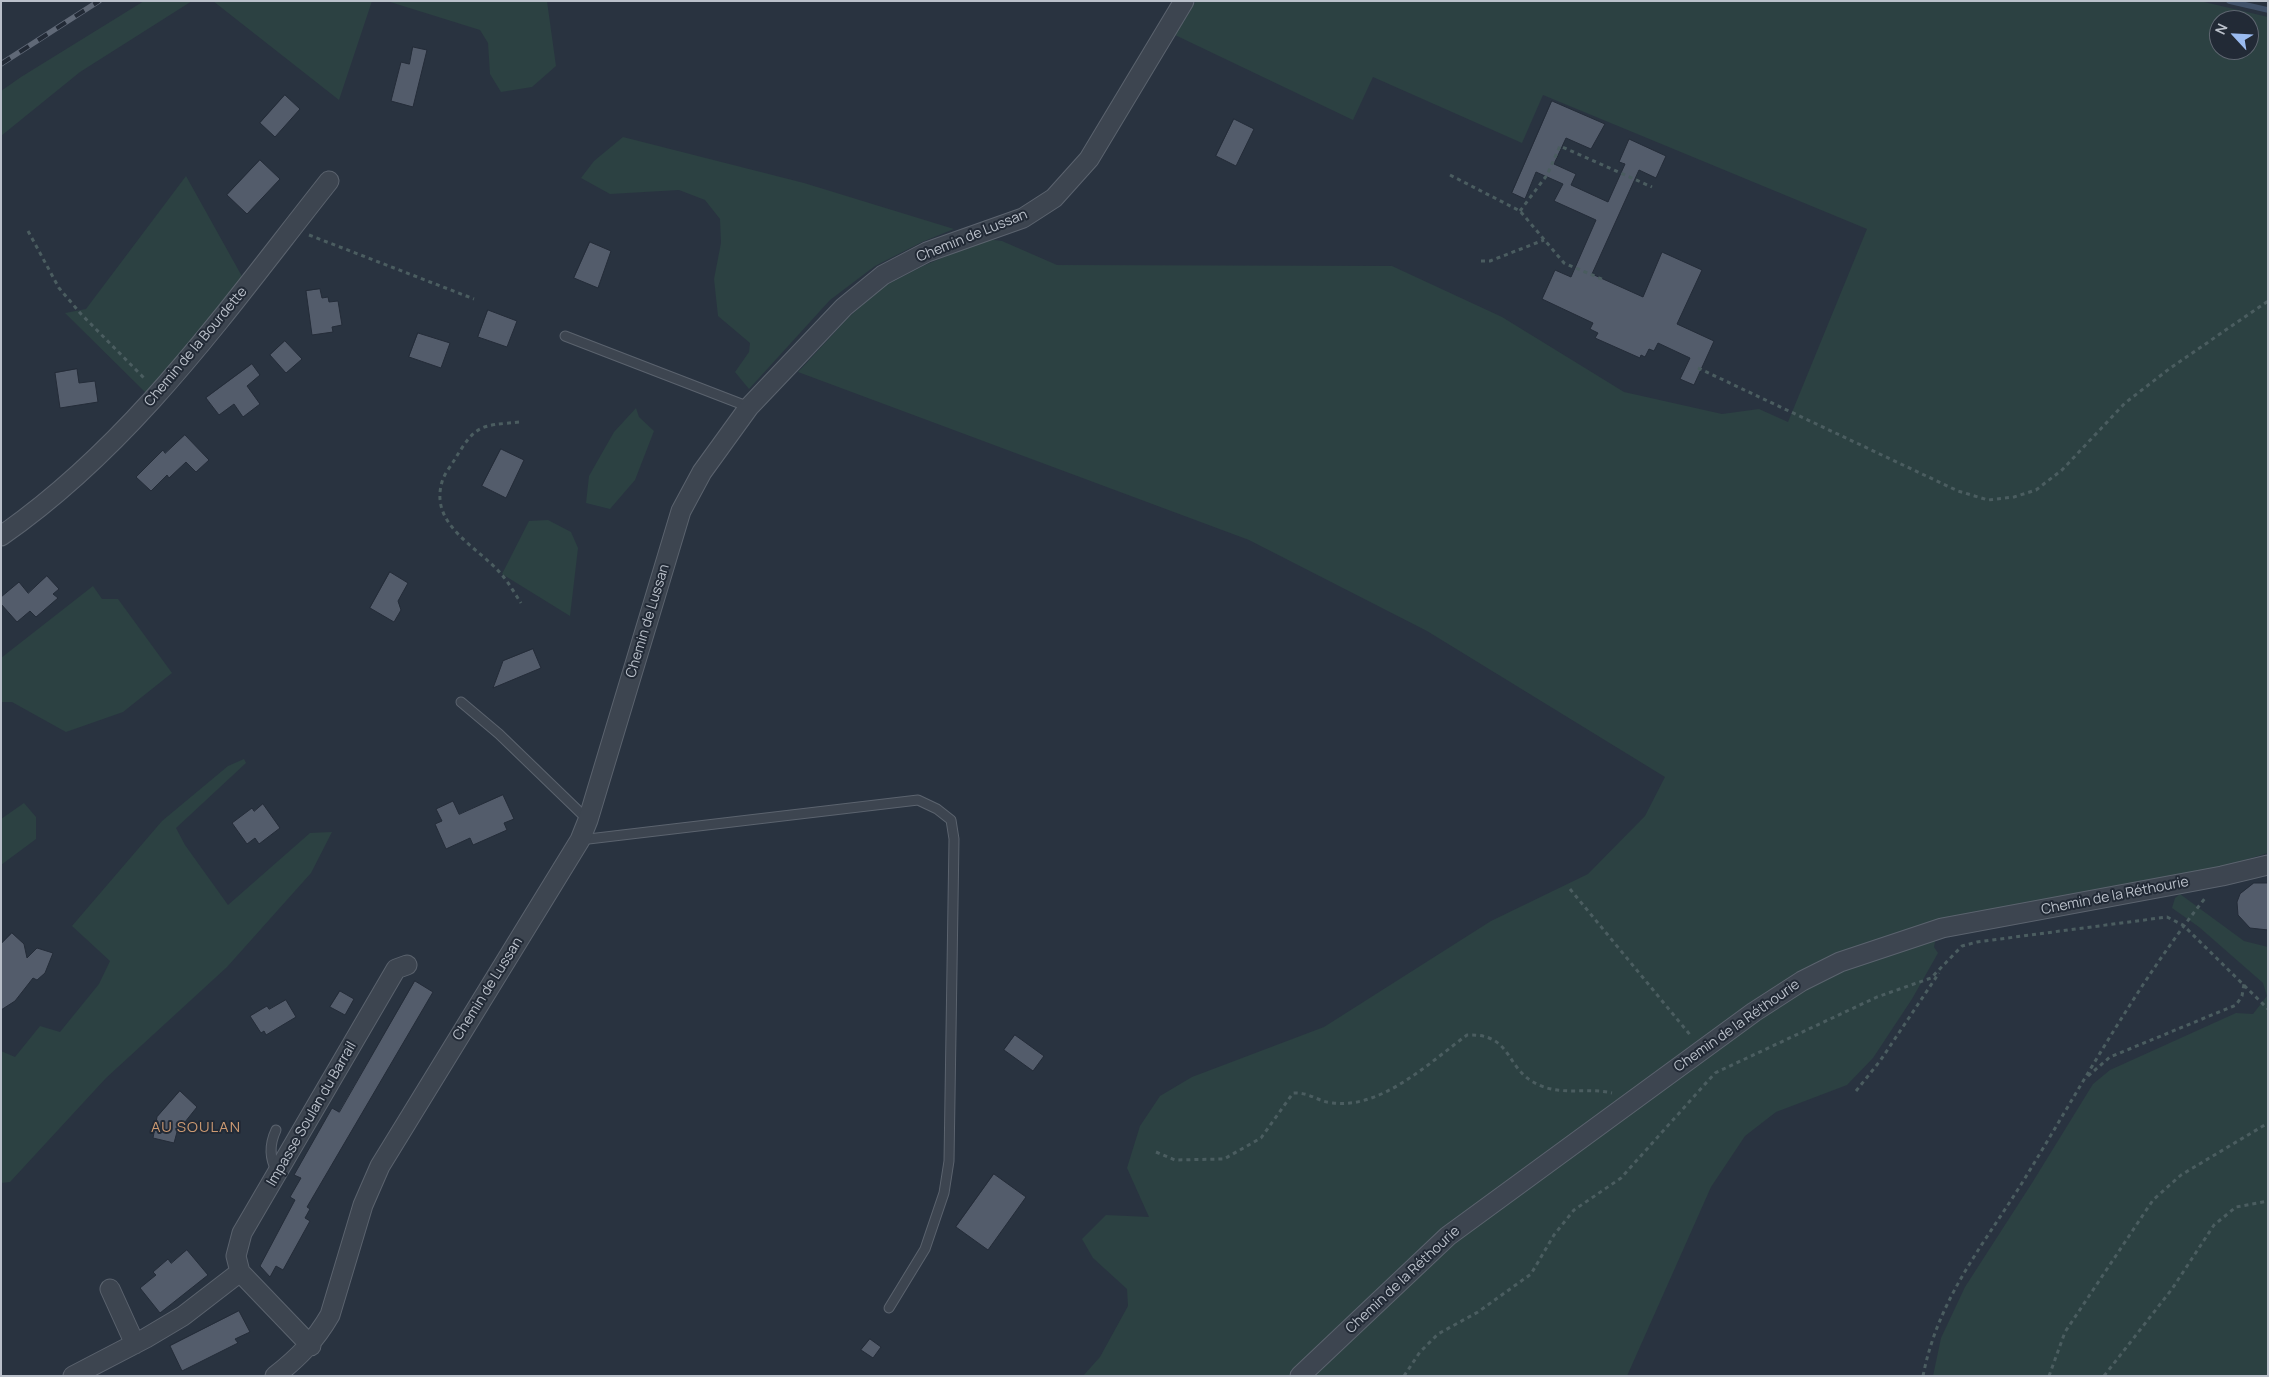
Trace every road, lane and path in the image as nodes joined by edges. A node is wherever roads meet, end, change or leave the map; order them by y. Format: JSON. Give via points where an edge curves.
{"nodes":[{"id":1,"x":1184,"y":1,"type":"edge"},
{"id":2,"x":1450,"y":175,"type":"dead end"},
{"id":3,"x":329,"y":181,"type":"dead end"},
{"id":4,"x":1652,"y":187,"type":"dead end"},
{"id":5,"x":1520,"y":211,"type":"junction"},
{"id":6,"x":291,"y":229,"type":"junction"},
{"id":7,"x":28,"y":231,"type":"dead end"},
{"id":8,"x":1544,"y":240,"type":"junction"},
{"id":9,"x":1481,"y":261,"type":"dead end"},
{"id":10,"x":1604,"y":280,"type":"dead end"},
{"id":11,"x":474,"y":299,"type":"dead end"},
{"id":12,"x":2268,"y":301,"type":"edge"},
{"id":13,"x":565,"y":336,"type":"dead end"},
{"id":14,"x":1698,"y":368,"type":"dead end"},
{"id":15,"x":159,"y":394,"type":"junction"},
{"id":16,"x":749,"y":407,"type":"junction"},
{"id":17,"x":519,"y":422,"type":"dead end"},
{"id":18,"x":1,"y":536,"type":"edge"},
{"id":19,"x":521,"y":603,"type":"dead end"},
{"id":20,"x":461,"y":702,"type":"dead end"},
{"id":21,"x":588,"y":820,"type":"junction"},
{"id":22,"x":580,"y":840,"type":"junction"},
{"id":23,"x":2268,"y":865,"type":"edge"},
{"id":24,"x":2222,"y":876,"type":"junction"},
{"id":25,"x":1570,"y":889,"type":"dead end"},
{"id":26,"x":2183,"y":925,"type":"junction"},
{"id":27,"x":407,"y":965,"type":"dead end"},
{"id":28,"x":1940,"y":971,"type":"junction"},
{"id":29,"x":2244,"y":983,"type":"junction"},
{"id":30,"x":2268,"y":1009,"type":"edge"},
{"id":31,"x":1702,"y":1050,"type":"junction"},
{"id":32,"x":2083,"y":1080,"type":"junction"},
{"id":33,"x":1856,"y":1091,"type":"dead end"},
{"id":34,"x":1635,"y":1099,"type":"junction"},
{"id":35,"x":2268,"y":1122,"type":"edge"},
{"id":36,"x":276,"y":1130,"type":"dead end"},
{"id":37,"x":1156,"y":1152,"type":"dead end"},
{"id":38,"x":278,"y":1172,"type":"junction"},
{"id":39,"x":2268,"y":1201,"type":"edge"},
{"id":40,"x":240,"y":1272,"type":"junction"},
{"id":41,"x":110,"y":1289,"type":"dead end"},
{"id":42,"x":889,"y":1308,"type":"dead end"},
{"id":43,"x":135,"y":1344,"type":"junction"},
{"id":44,"x":311,"y":1346,"type":"junction"},
{"id":45,"x":73,"y":1376,"type":"edge"},
{"id":46,"x":275,"y":1376,"type":"edge"},
{"id":47,"x":1300,"y":1376,"type":"edge"},
{"id":48,"x":1404,"y":1376,"type":"edge"},
{"id":49,"x":1923,"y":1376,"type":"edge"},
{"id":50,"x":2049,"y":1376,"type":"edge"},
{"id":51,"x":2104,"y":1376,"type":"edge"}],
"edges":[{"from":1,"to":16,"type":"street","name":"Chemin de Lussan","via":[[1089,159],[1054,198],[1023,218],[927,252],[883,275],[844,308]]},
{"from":2,"to":5,"type":"path"},
{"from":3,"to":6,"type":"street","name":"Chemin de la Bourdette"},
{"from":4,"to":5,"type":"path","via":[[1560,146],[1547,175]]},
{"from":5,"to":8,"type":"path"},
{"from":6,"to":11,"type":"path"},
{"from":6,"to":15,"type":"street","name":"Chemin de la Bourdette"},
{"from":7,"to":15,"type":"path","via":[[59,288]]},
{"from":8,"to":9,"type":"path","via":[[1490,261]]},
{"from":8,"to":10,"type":"path","via":[[1564,263]]},
{"from":12,"to":14,"type":"path","via":[[2125,403],[2062,470],[2036,490],[2014,497],[1988,500],[1958,491]]},
{"from":13,"to":16,"type":"lane"},
{"from":15,"to":18,"type":"street","name":"Chemin de la Bourdette","via":[[56,493]]},
{"from":16,"to":21,"type":"street","name":"Chemin de Lussan","via":[[702,472],[681,511]]},
{"from":17,"to":19,"type":"path","via":[[476,429],[442,480],[440,491],[441,506],[455,533],[502,574]]},
{"from":20,"to":21,"type":"lane"},
{"from":21,"to":22,"type":"street","name":"Chemin de Lussan"},
{"from":22,"to":42,"type":"lane","via":[[918,800],[951,820],[954,839],[949,1161],[944,1193],[925,1249]]},
{"from":22,"to":44,"type":"street","name":"Chemin de Lussan","via":[[380,1166],[363,1206],[330,1315]]},
{"from":23,"to":24,"type":"street","name":"Chemin de la Réthourie"},
{"from":24,"to":26,"type":"path"},
{"from":24,"to":31,"type":"street","name":"Chemin de la Réthourie","via":[[1942,928],[1887,946],[1840,962],[1802,981]]},
{"from":25,"to":31,"type":"path"},
{"from":26,"to":28,"type":"path","via":[[2167,917],[2153,917],[1977,942],[1962,946]]},
{"from":26,"to":29,"type":"path"},
{"from":26,"to":32,"type":"path"},
{"from":27,"to":38,"type":"street","name":"Impasse Soulan du Barrail","via":[[396,969]]},
{"from":28,"to":33,"type":"path"},
{"from":28,"to":48,"type":"path","via":[[1715,1073],[1622,1178],[1574,1210],[1531,1274],[1478,1312],[1438,1334],[1420,1352]]},
{"from":29,"to":30,"type":"path"},
{"from":29,"to":32,"type":"path","via":[[2242,996],[2236,1005],[2110,1057]]},
{"from":31,"to":34,"type":"street","name":"Chemin de la Réthourie"},
{"from":32,"to":49,"type":"path","via":[[2022,1184],[1955,1286],[1929,1345]]},
{"from":34,"to":37,"type":"path","via":[[1608,1092],[1560,1092],[1538,1085],[1515,1066],[1502,1045],[1483,1034],[1467,1035],[1387,1093],[1358,1102],[1332,1103],[1306,1092],[1293,1093],[1261,1138],[1224,1159],[1175,1160]]},
{"from":34,"to":47,"type":"street","name":"Chemin de la Réthourie","via":[[1448,1236]]},
{"from":35,"to":50,"type":"path","via":[[2181,1175],[2153,1200],[2065,1332]]},
{"from":36,"to":38,"type":"lane","via":[[272,1139],[271,1161]]},
{"from":38,"to":40,"type":"street","name":"Impasse Soulan du Barrail","via":[[239,1239],[236,1256]]},
{"from":39,"to":51,"type":"path","via":[[2236,1207],[2214,1225],[2172,1289]]},
{"from":40,"to":43,"type":"street","via":[[183,1316]]},
{"from":40,"to":44,"type":"street"},
{"from":41,"to":43,"type":"street"},
{"from":43,"to":45,"type":"street"},
{"from":44,"to":46,"type":"street","name":"Chemin de Lussan"}]}
